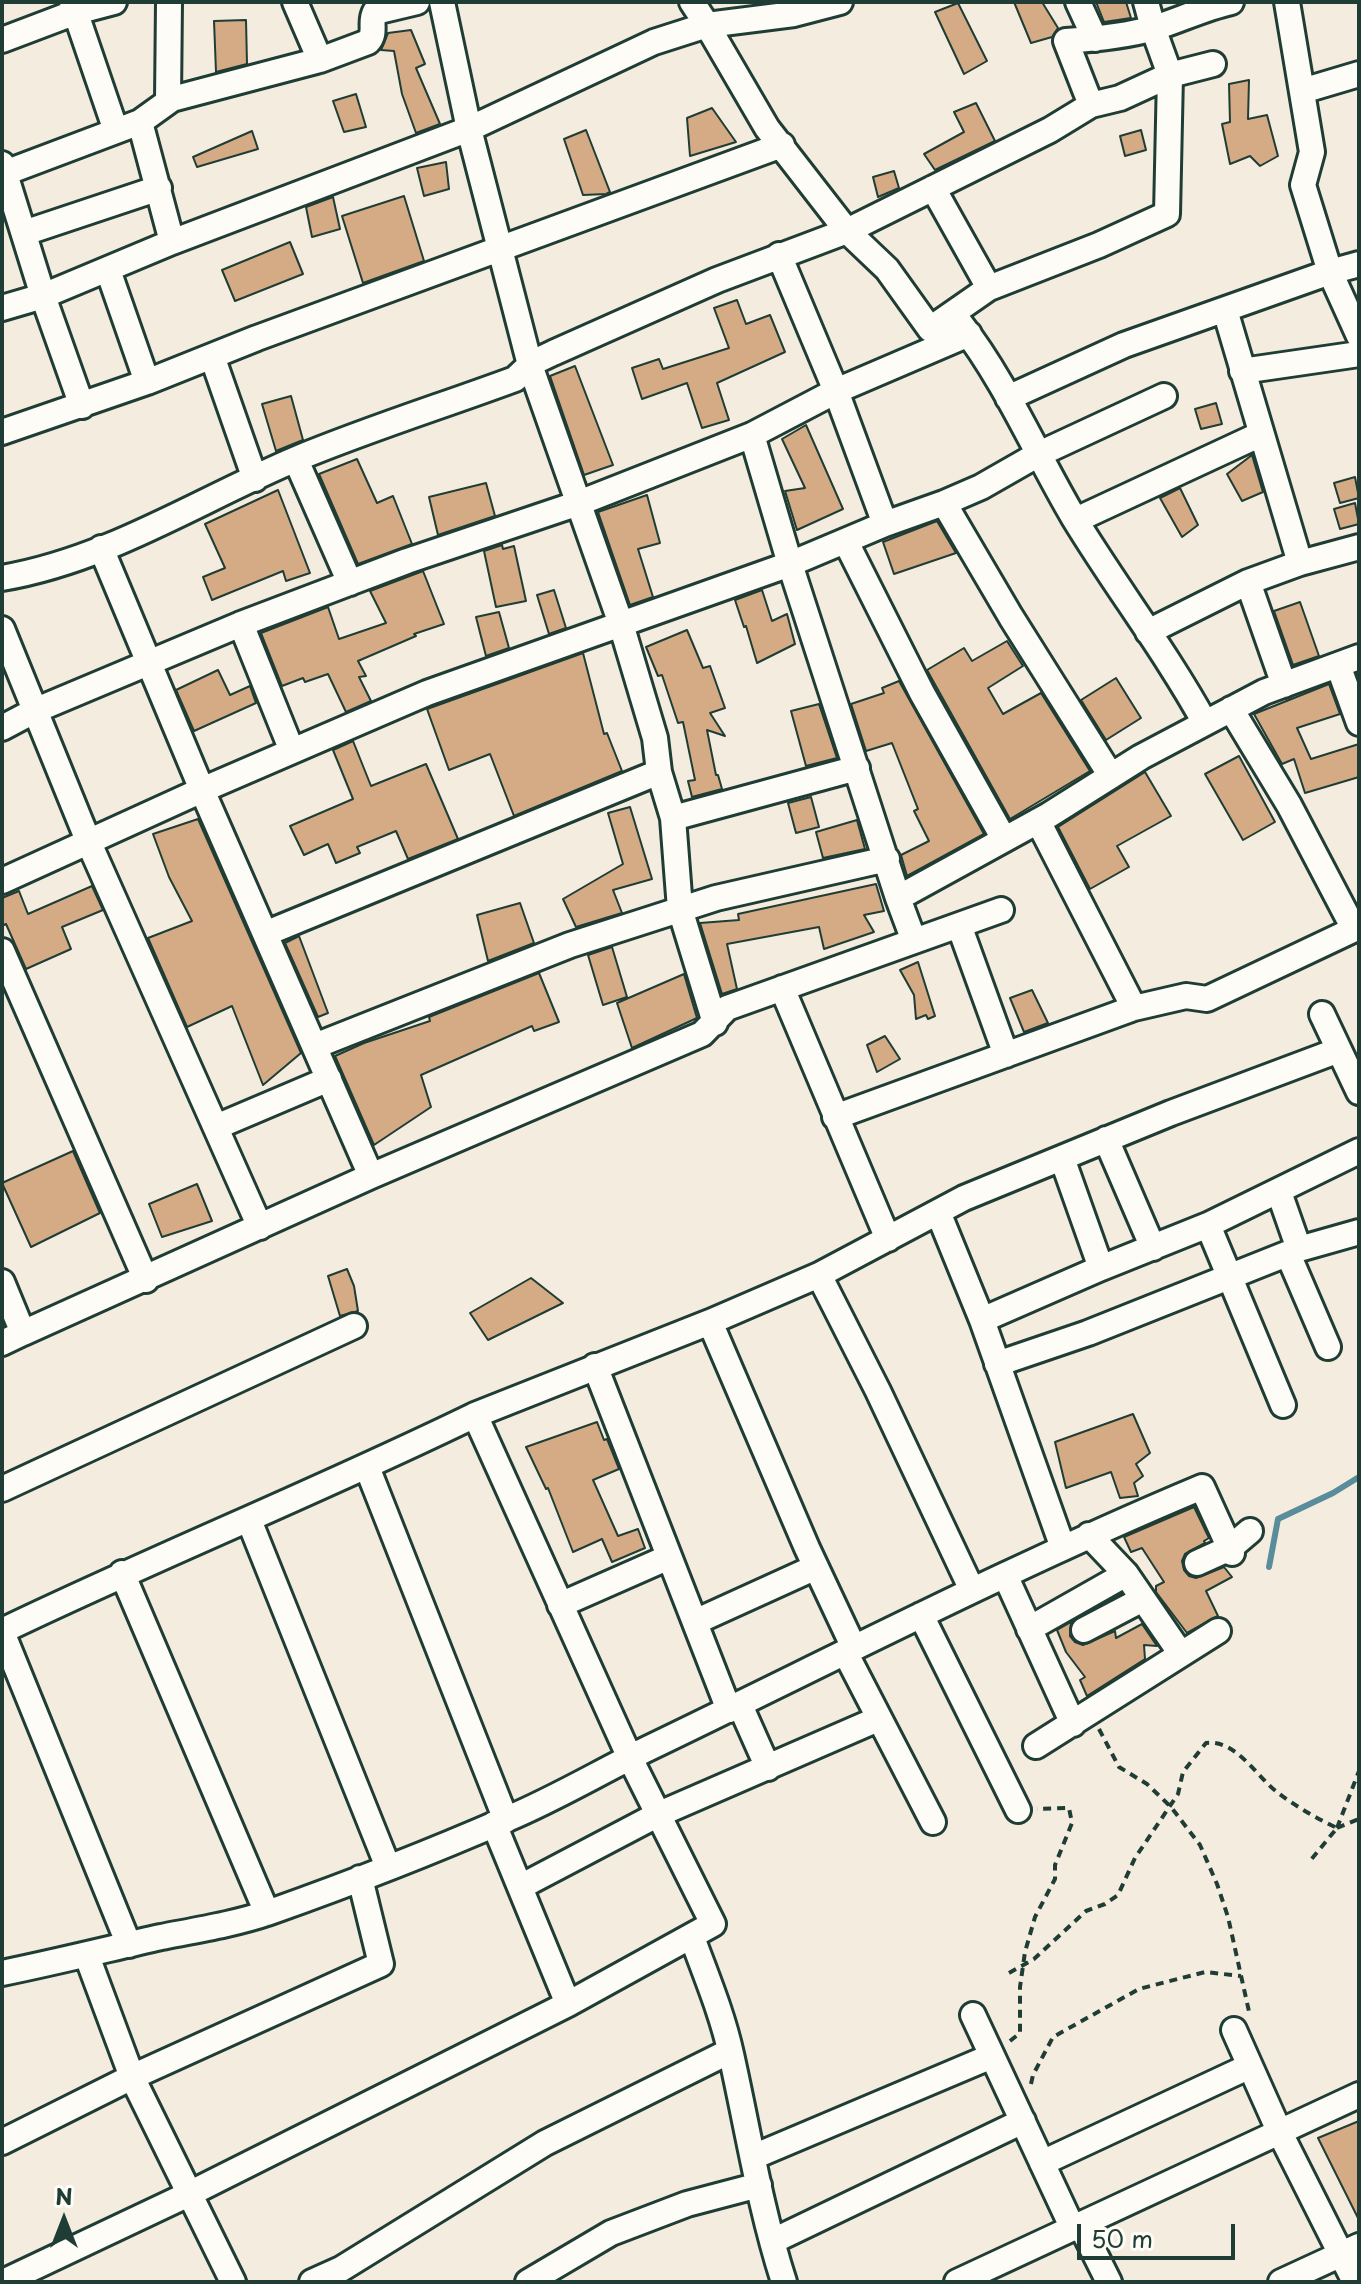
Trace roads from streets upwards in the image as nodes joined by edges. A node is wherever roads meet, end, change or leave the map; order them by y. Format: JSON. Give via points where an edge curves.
{"nodes":[{"id":1,"x":114,"y":2,"type":"edge"},
{"id":2,"x":169,"y":2,"type":"edge"},
{"id":3,"x":295,"y":2,"type":"edge"},
{"id":4,"x":417,"y":2,"type":"edge"},
{"id":5,"x":442,"y":2,"type":"edge"},
{"id":6,"x":692,"y":2,"type":"edge"},
{"id":7,"x":840,"y":2,"type":"edge"},
{"id":8,"x":1078,"y":2,"type":"edge"},
{"id":9,"x":1146,"y":2,"type":"edge"},
{"id":10,"x":1231,"y":2,"type":"edge"},
{"id":11,"x":1287,"y":2,"type":"edge"},
{"id":12,"x":1205,"y":5,"type":"edge"},
{"id":13,"x":74,"y":7,"type":"edge"},
{"id":14,"x":793,"y":8,"type":"edge"},
{"id":15,"x":707,"y":25,"type":"junction"},
{"id":16,"x":1153,"y":28,"type":"junction"},
{"id":17,"x":1095,"y":39,"type":"junction"},
{"id":18,"x":2,"y":40,"type":"edge"},
{"id":19,"x":320,"y":60,"type":"junction"},
{"id":20,"x":1213,"y":64,"type":"dead end"},
{"id":21,"x":1359,"y":74,"type":"edge"},
{"id":22,"x":1170,"y":75,"type":"junction"},
{"id":23,"x":1302,"y":91,"type":"junction"},
{"id":24,"x":172,"y":99,"type":"junction"},
{"id":25,"x":1091,"y":105,"type":"junction"},
{"id":26,"x":140,"y":122,"type":"junction"},
{"id":27,"x":469,"y":129,"type":"junction"},
{"id":28,"x":116,"y":131,"type":"junction"},
{"id":29,"x":782,"y":145,"type":"junction"},
{"id":30,"x":3,"y":170,"type":"edge"},
{"id":31,"x":159,"y":188,"type":"junction"},
{"id":32,"x":933,"y":188,"type":"junction"},
{"id":33,"x":847,"y":231,"type":"junction"},
{"id":34,"x":24,"y":233,"type":"junction"},
{"id":35,"x":172,"y":242,"type":"junction"},
{"id":36,"x":500,"y":250,"type":"junction"},
{"id":37,"x":779,"y":255,"type":"junction"},
{"id":38,"x":1359,"y":264,"type":"edge"},
{"id":39,"x":108,"y":270,"type":"junction"},
{"id":40,"x":1330,"y":272,"type":"junction"},
{"id":41,"x":989,"y":288,"type":"junction"},
{"id":42,"x":43,"y":296,"type":"junction"},
{"id":43,"x":2,"y":308,"type":"edge"},
{"id":44,"x":1225,"y":310,"type":"junction"},
{"id":45,"x":953,"y":313,"type":"junction"},
{"id":46,"x":969,"y":334,"type":"junction"},
{"id":47,"x":1359,"y":336,"type":"edge"},
{"id":48,"x":1359,"y":354,"type":"edge"},
{"id":49,"x":212,"y":356,"type":"junction"},
{"id":50,"x":530,"y":365,"type":"junction"},
{"id":51,"x":1242,"y":371,"type":"junction"},
{"id":52,"x":147,"y":382,"type":"junction"},
{"id":53,"x":836,"y":391,"type":"junction"},
{"id":54,"x":1164,"y":396,"type":"dead end"},
{"id":55,"x":1008,"y":398,"type":"junction"},
{"id":56,"x":82,"y":406,"type":"junction"},
{"id":57,"x":2,"y":432,"type":"edge"},
{"id":58,"x":1261,"y":434,"type":"junction"},
{"id":59,"x":752,"y":435,"type":"junction"},
{"id":60,"x":1037,"y":455,"type":"junction"},
{"id":61,"x":296,"y":460,"type":"junction"},
{"id":62,"x":255,"y":479,"type":"junction"},
{"id":63,"x":579,"y":503,"type":"junction"},
{"id":64,"x":944,"y":503,"type":"junction"},
{"id":65,"x":1076,"y":520,"type":"junction"},
{"id":66,"x":885,"y":524,"type":"junction"},
{"id":67,"x":846,"y":542,"type":"junction"},
{"id":68,"x":1359,"y":547,"type":"edge"},
{"id":69,"x":101,"y":548,"type":"junction"},
{"id":70,"x":1300,"y":563,"type":"junction"},
{"id":71,"x":790,"y":564,"type":"junction"},
{"id":72,"x":2,"y":578,"type":"edge"},
{"id":73,"x":1248,"y":582,"type":"junction"},
{"id":74,"x":350,"y":583,"type":"junction"},
{"id":75,"x":241,"y":624,"type":"junction"},
{"id":76,"x":621,"y":624,"type":"junction"},
{"id":77,"x":2,"y":629,"type":"edge"},
{"id":78,"x":1148,"y":632,"type":"junction"},
{"id":79,"x":1348,"y":661,"type":"edge"},
{"id":80,"x":148,"y":663,"type":"junction"},
{"id":81,"x":1284,"y":685,"type":"junction"},
{"id":82,"x":1231,"y":709,"type":"junction"},
{"id":83,"x":34,"y":711,"type":"junction"},
{"id":84,"x":1205,"y":723,"type":"junction"},
{"id":85,"x":1359,"y":723,"type":"edge"},
{"id":86,"x":2,"y":728,"type":"edge"},
{"id":87,"x":292,"y":751,"type":"junction"},
{"id":88,"x":857,"y":768,"type":"junction"},
{"id":89,"x":659,"y":772,"type":"junction"},
{"id":90,"x":1111,"y":776,"type":"junction"},
{"id":91,"x":202,"y":790,"type":"junction"},
{"id":92,"x":673,"y":818,"type":"junction"},
{"id":93,"x":1038,"y":821,"type":"junction"},
{"id":94,"x":1004,"y":839,"type":"junction"},
{"id":95,"x":89,"y":843,"type":"junction"},
{"id":96,"x":887,"y":859,"type":"junction"},
{"id":97,"x":2,"y":881,"type":"edge"},
{"id":98,"x":898,"y":898,"type":"junction"},
{"id":99,"x":680,"y":909,"type":"junction"},
{"id":100,"x":1001,"y":910,"type":"dead end"},
{"id":101,"x":959,"y":925,"type":"junction"},
{"id":102,"x":1357,"y":928,"type":"edge"},
{"id":103,"x":267,"y":933,"type":"junction"},
{"id":104,"x":914,"y":941,"type":"junction"},
{"id":105,"x":2,"y":951,"type":"edge"},
{"id":106,"x":782,"y":988,"type":"junction"},
{"id":107,"x":1134,"y":1008,"type":"junction"},
{"id":108,"x":1322,"y":1014,"type":"dead end"},
{"id":109,"x":715,"y":1023,"type":"junction"},
{"id":110,"x":315,"y":1046,"type":"junction"},
{"id":111,"x":1339,"y":1050,"type":"junction"},
{"id":112,"x":1006,"y":1055,"type":"junction"},
{"id":113,"x":329,"y":1079,"type":"junction"},
{"id":114,"x":1359,"y":1092,"type":"edge"},
{"id":115,"x":835,"y":1117,"type":"junction"},
{"id":116,"x":216,"y":1127,"type":"junction"},
{"id":117,"x":1106,"y":1139,"type":"junction"},
{"id":118,"x":1359,"y":1151,"type":"edge"},
{"id":119,"x":1062,"y":1158,"type":"junction"},
{"id":120,"x":371,"y":1176,"type":"junction"},
{"id":121,"x":1279,"y":1192,"type":"junction"},
{"id":122,"x":938,"y":1212,"type":"junction"},
{"id":123,"x":1208,"y":1225,"type":"junction"},
{"id":124,"x":260,"y":1227,"type":"junction"},
{"id":125,"x":1359,"y":1232,"type":"edge"},
{"id":126,"x":888,"y":1239,"type":"junction"},
{"id":127,"x":1153,"y":1248,"type":"junction"},
{"id":128,"x":1294,"y":1251,"type":"junction"},
{"id":129,"x":1101,"y":1268,"type":"junction"},
{"id":130,"x":819,"y":1275,"type":"junction"},
{"id":131,"x":1229,"y":1278,"type":"junction"},
{"id":132,"x":146,"y":1280,"type":"junction"},
{"id":133,"x":2,"y":1282,"type":"edge"},
{"id":134,"x":982,"y":1320,"type":"junction"},
{"id":135,"x":710,"y":1322,"type":"junction"},
{"id":136,"x":354,"y":1326,"type":"dead end"},
{"id":137,"x":13,"y":1338,"type":"edge"},
{"id":138,"x":1328,"y":1347,"type":"dead end"},
{"id":139,"x":997,"y":1364,"type":"junction"},
{"id":140,"x":595,"y":1366,"type":"junction"},
{"id":141,"x":1283,"y":1405,"type":"dead end"},
{"id":142,"x":475,"y":1415,"type":"junction"},
{"id":143,"x":367,"y":1467,"type":"junction"},
{"id":144,"x":2,"y":1489,"type":"edge"},
{"id":145,"x":249,"y":1520,"type":"junction"},
{"id":146,"x":1250,"y":1531,"type":"dead end"},
{"id":147,"x":1089,"y":1535,"type":"junction"},
{"id":148,"x":1063,"y":1548,"type":"junction"},
{"id":149,"x":1231,"y":1550,"type":"junction"},
{"id":150,"x":669,"y":1557,"type":"junction"},
{"id":151,"x":1197,"y":1563,"type":"dead end"},
{"id":152,"x":816,"y":1567,"type":"junction"},
{"id":153,"x":122,"y":1573,"type":"junction"},
{"id":154,"x":1126,"y":1574,"type":"junction"},
{"id":155,"x":1005,"y":1575,"type":"junction"},
{"id":156,"x":972,"y":1590,"type":"junction"},
{"id":157,"x":1143,"y":1599,"type":"junction"},
{"id":158,"x":560,"y":1605,"type":"junction"},
{"id":159,"x":921,"y":1615,"type":"junction"},
{"id":160,"x":695,"y":1622,"type":"junction"},
{"id":161,"x":1029,"y":1629,"type":"junction"},
{"id":162,"x":1084,"y":1630,"type":"dead end"},
{"id":163,"x":1218,"y":1631,"type":"dead end"},
{"id":164,"x":2,"y":1632,"type":"edge"},
{"id":165,"x":850,"y":1650,"type":"junction"},
{"id":166,"x":1181,"y":1654,"type":"junction"},
{"id":167,"x":735,"y":1708,"type":"junction"},
{"id":168,"x":1082,"y":1718,"type":"junction"},
{"id":169,"x":878,"y":1719,"type":"junction"},
{"id":170,"x":1036,"y":1746,"type":"dead end"},
{"id":171,"x":630,"y":1758,"type":"junction"},
{"id":172,"x":768,"y":1768,"type":"junction"},
{"id":173,"x":1018,"y":1810,"type":"road end"},
{"id":174,"x":657,"y":1815,"type":"junction"},
{"id":175,"x":500,"y":1822,"type":"junction"},
{"id":176,"x":933,"y":1822,"type":"dead end"},
{"id":177,"x":388,"y":1867,"type":"junction"},
{"id":178,"x":360,"y":1878,"type":"junction"},
{"id":179,"x":520,"y":1887,"type":"junction"},
{"id":180,"x":267,"y":1913,"type":"junction"},
{"id":181,"x":692,"y":1937,"type":"junction"},
{"id":182,"x":129,"y":1945,"type":"junction"},
{"id":183,"x":87,"y":1956,"type":"junction"},
{"id":184,"x":2,"y":1973,"type":"edge"},
{"id":185,"x":568,"y":2004,"type":"junction"},
{"id":186,"x":973,"y":2015,"type":"dead end"},
{"id":187,"x":1242,"y":2026,"type":"road end"},
{"id":188,"x":730,"y":2051,"type":"junction"},
{"id":189,"x":992,"y":2056,"type":"junction"},
{"id":190,"x":1250,"y":2066,"type":"junction"},
{"id":191,"x":132,"y":2077,"type":"junction"},
{"id":192,"x":1359,"y":2095,"type":"edge"},
{"id":193,"x":1023,"y":2121,"type":"junction"},
{"id":194,"x":1280,"y":2133,"type":"junction"},
{"id":195,"x":2,"y":2142,"type":"edge"},
{"id":196,"x":753,"y":2157,"type":"junction"},
{"id":197,"x":1042,"y":2163,"type":"junction"},
{"id":198,"x":759,"y":2185,"type":"junction"},
{"id":199,"x":189,"y":2194,"type":"junction"},
{"id":200,"x":1077,"y":2227,"type":"junction"},
{"id":201,"x":773,"y":2241,"type":"junction"},
{"id":202,"x":1351,"y":2250,"type":"edge"},
{"id":203,"x":3,"y":2282,"type":"edge"},
{"id":204,"x":233,"y":2282,"type":"edge"},
{"id":205,"x":312,"y":2282,"type":"edge"},
{"id":206,"x":528,"y":2282,"type":"edge"},
{"id":207,"x":784,"y":2282,"type":"edge"},
{"id":208,"x":957,"y":2282,"type":"edge"},
{"id":209,"x":1109,"y":2282,"type":"edge"},
{"id":210,"x":1281,"y":2282,"type":"edge"},
{"id":211,"x":1355,"y":2282,"type":"edge"}],
"edges":[{"from":1,"to":13,"type":"street"},
{"from":2,"to":24,"type":"street","via":[[168,100]]},
{"from":3,"to":19,"type":"street"},
{"from":4,"to":19,"type":"street","via":[[375,12],[371,40]]},
{"from":5,"to":27,"type":"street"},
{"from":6,"to":15,"type":"street"},
{"from":7,"to":14,"type":"street"},
{"from":8,"to":17,"type":"street"},
{"from":9,"to":16,"type":"street"},
{"from":10,"to":12,"type":"street"},
{"from":11,"to":23,"type":"street"},
{"from":12,"to":16,"type":"street"},
{"from":13,"to":18,"type":"street"},
{"from":13,"to":28,"type":"street"},
{"from":14,"to":15,"type":"street"},
{"from":15,"to":27,"type":"street","via":[[654,42]]},
{"from":15,"to":29,"type":"street"},
{"from":16,"to":17,"type":"street"},
{"from":16,"to":22,"type":"street"},
{"from":17,"to":25,"type":"street","via":[[1066,41]]},
{"from":19,"to":24,"type":"street"},
{"from":20,"to":22,"type":"street"},
{"from":21,"to":23,"type":"street"},
{"from":22,"to":25,"type":"street"},
{"from":22,"to":41,"type":"street","via":[[1167,214]]},
{"from":23,"to":40,"type":"street","via":[[1312,152],[1303,185]]},
{"from":24,"to":26,"type":"street"},
{"from":25,"to":32,"type":"street"},
{"from":26,"to":28,"type":"street"},
{"from":26,"to":31,"type":"street"},
{"from":27,"to":35,"type":"street"},
{"from":27,"to":36,"type":"street"},
{"from":28,"to":30,"type":"street"},
{"from":29,"to":33,"type":"street"},
{"from":29,"to":36,"type":"street"},
{"from":30,"to":34,"type":"street"},
{"from":31,"to":34,"type":"street"},
{"from":31,"to":35,"type":"street"},
{"from":32,"to":33,"type":"street"},
{"from":32,"to":41,"type":"street"},
{"from":33,"to":37,"type":"street"},
{"from":33,"to":45,"type":"street","via":[[887,269],[930,329]]},
{"from":34,"to":42,"type":"street"},
{"from":35,"to":39,"type":"street"},
{"from":36,"to":49,"type":"street"},
{"from":36,"to":50,"type":"street"},
{"from":37,"to":50,"type":"street"},
{"from":37,"to":53,"type":"street"},
{"from":38,"to":40,"type":"street"},
{"from":39,"to":42,"type":"street"},
{"from":39,"to":52,"type":"street"},
{"from":40,"to":44,"type":"street"},
{"from":40,"to":47,"type":"street"},
{"from":41,"to":45,"type":"street"},
{"from":42,"to":43,"type":"street"},
{"from":42,"to":56,"type":"street"},
{"from":44,"to":51,"type":"street"},
{"from":44,"to":55,"type":"street","via":[[1124,345]]},
{"from":45,"to":46,"type":"street"},
{"from":46,"to":53,"type":"street"},
{"from":46,"to":55,"type":"street"},
{"from":48,"to":51,"type":"street"},
{"from":49,"to":52,"type":"street"},
{"from":49,"to":62,"type":"street"},
{"from":50,"to":61,"type":"street","via":[[515,379]]},
{"from":50,"to":63,"type":"street"},
{"from":51,"to":58,"type":"street"},
{"from":52,"to":56,"type":"street"},
{"from":53,"to":59,"type":"street"},
{"from":53,"to":66,"type":"street"},
{"from":54,"to":60,"type":"street"},
{"from":55,"to":60,"type":"street"},
{"from":56,"to":57,"type":"street"},
{"from":58,"to":65,"type":"street"},
{"from":58,"to":70,"type":"street"},
{"from":59,"to":63,"type":"street"},
{"from":59,"to":71,"type":"street"},
{"from":60,"to":64,"type":"street"},
{"from":60,"to":65,"type":"street"},
{"from":61,"to":62,"type":"street"},
{"from":61,"to":74,"type":"street"},
{"from":62,"to":69,"type":"street"},
{"from":63,"to":74,"type":"street"},
{"from":63,"to":76,"type":"street"},
{"from":64,"to":66,"type":"street"},
{"from":64,"to":90,"type":"street"},
{"from":65,"to":78,"type":"street"},
{"from":66,"to":67,"type":"street"},
{"from":67,"to":71,"type":"street"},
{"from":67,"to":94,"type":"street"},
{"from":68,"to":70,"type":"street"},
{"from":69,"to":72,"type":"street"},
{"from":69,"to":80,"type":"street"},
{"from":70,"to":73,"type":"street"},
{"from":71,"to":76,"type":"street"},
{"from":71,"to":88,"type":"street"},
{"from":73,"to":78,"type":"street"},
{"from":73,"to":81,"type":"street"},
{"from":74,"to":75,"type":"street"},
{"from":75,"to":80,"type":"street"},
{"from":75,"to":87,"type":"street"},
{"from":76,"to":87,"type":"street","via":[[427,693]]},
{"from":76,"to":89,"type":"street","via":[[655,738]]},
{"from":77,"to":83,"type":"street"},
{"from":78,"to":84,"type":"street"},
{"from":79,"to":81,"type":"street"},
{"from":79,"to":85,"type":"street"},
{"from":80,"to":83,"type":"street"},
{"from":80,"to":91,"type":"street"},
{"from":81,"to":82,"type":"street"},
{"from":82,"to":84,"type":"street"},
{"from":82,"to":102,"type":"street"},
{"from":83,"to":86,"type":"street"},
{"from":83,"to":95,"type":"street"},
{"from":84,"to":90,"type":"street"},
{"from":87,"to":91,"type":"street"},
{"from":88,"to":92,"type":"street"},
{"from":88,"to":96,"type":"street"},
{"from":89,"to":92,"type":"street"},
{"from":89,"to":103,"type":"street"},
{"from":90,"to":93,"type":"street"},
{"from":91,"to":95,"type":"street"},
{"from":91,"to":103,"type":"street"},
{"from":92,"to":99,"type":"street"},
{"from":93,"to":94,"type":"street"},
{"from":93,"to":107,"type":"street"},
{"from":94,"to":98,"type":"street"},
{"from":95,"to":97,"type":"street"},
{"from":95,"to":116,"type":"street"},
{"from":96,"to":98,"type":"street"},
{"from":96,"to":99,"type":"street"},
{"from":98,"to":104,"type":"street"},
{"from":99,"to":109,"type":"street"},
{"from":99,"to":110,"type":"street","via":[[570,945]]},
{"from":100,"to":101,"type":"street"},
{"from":101,"to":104,"type":"street"},
{"from":101,"to":112,"type":"street"},
{"from":102,"to":107,"type":"street","via":[[1207,999],[1186,996]]},
{"from":103,"to":110,"type":"street"},
{"from":104,"to":106,"type":"street"},
{"from":105,"to":132,"type":"street"},
{"from":106,"to":109,"type":"street","via":[[727,1008]]},
{"from":106,"to":115,"type":"street"},
{"from":107,"to":112,"type":"street"},
{"from":108,"to":111,"type":"street"},
{"from":109,"to":120,"type":"street","via":[[702,1034]]},
{"from":110,"to":113,"type":"street"},
{"from":111,"to":114,"type":"street"},
{"from":111,"to":117,"type":"street"},
{"from":112,"to":115,"type":"street"},
{"from":113,"to":116,"type":"street"},
{"from":113,"to":120,"type":"street"},
{"from":115,"to":126,"type":"street"},
{"from":116,"to":124,"type":"street"},
{"from":117,"to":119,"type":"street"},
{"from":117,"to":127,"type":"street"},
{"from":118,"to":121,"type":"street"},
{"from":119,"to":122,"type":"street"},
{"from":119,"to":129,"type":"street"},
{"from":120,"to":124,"type":"street"},
{"from":121,"to":123,"type":"street"},
{"from":121,"to":128,"type":"street"},
{"from":122,"to":126,"type":"street"},
{"from":122,"to":134,"type":"street"},
{"from":123,"to":127,"type":"street"},
{"from":123,"to":131,"type":"street"},
{"from":124,"to":132,"type":"street"},
{"from":125,"to":128,"type":"street"},
{"from":126,"to":130,"type":"street"},
{"from":127,"to":129,"type":"street"},
{"from":128,"to":131,"type":"street"},
{"from":128,"to":138,"type":"street"},
{"from":129,"to":134,"type":"street"},
{"from":130,"to":135,"type":"street"},
{"from":130,"to":156,"type":"street"},
{"from":131,"to":139,"type":"street"},
{"from":131,"to":141,"type":"street"},
{"from":132,"to":137,"type":"street"},
{"from":133,"to":137,"type":"street"},
{"from":134,"to":139,"type":"street"},
{"from":135,"to":140,"type":"street"},
{"from":135,"to":152,"type":"street"},
{"from":136,"to":144,"type":"street"},
{"from":139,"to":148,"type":"street"},
{"from":140,"to":142,"type":"street"},
{"from":140,"to":150,"type":"street"},
{"from":142,"to":143,"type":"street"},
{"from":142,"to":158,"type":"street"},
{"from":143,"to":145,"type":"street"},
{"from":143,"to":175,"type":"street"},
{"from":145,"to":153,"type":"street"},
{"from":145,"to":177,"type":"street"},
{"from":146,"to":149,"type":"street"},
{"from":147,"to":148,"type":"street"},
{"from":147,"to":149,"type":"street","via":[[1202,1487]]},
{"from":147,"to":154,"type":"street"},
{"from":148,"to":155,"type":"street"},
{"from":149,"to":151,"type":"street"},
{"from":150,"to":158,"type":"street"},
{"from":150,"to":160,"type":"street"},
{"from":152,"to":160,"type":"street"},
{"from":152,"to":165,"type":"street"},
{"from":153,"to":164,"type":"street"},
{"from":153,"to":180,"type":"street"},
{"from":154,"to":157,"type":"street"},
{"from":154,"to":161,"type":"street"},
{"from":155,"to":156,"type":"street"},
{"from":155,"to":161,"type":"street"},
{"from":156,"to":159,"type":"street"},
{"from":157,"to":162,"type":"street"},
{"from":157,"to":166,"type":"street"},
{"from":158,"to":171,"type":"street"},
{"from":159,"to":165,"type":"street"},
{"from":159,"to":173,"type":"street"},
{"from":160,"to":167,"type":"street"},
{"from":161,"to":168,"type":"street"},
{"from":163,"to":166,"type":"street"},
{"from":164,"to":182,"type":"street"},
{"from":165,"to":167,"type":"street"},
{"from":165,"to":169,"type":"street"},
{"from":166,"to":168,"type":"street"},
{"from":167,"to":171,"type":"street"},
{"from":167,"to":172,"type":"street"},
{"from":168,"to":170,"type":"street"},
{"from":169,"to":172,"type":"street"},
{"from":169,"to":176,"type":"street"},
{"from":171,"to":174,"type":"street"},
{"from":171,"to":175,"type":"street"},
{"from":172,"to":174,"type":"street"},
{"from":174,"to":179,"type":"street"},
{"from":174,"to":181,"type":"street","via":[[713,1924]]},
{"from":175,"to":177,"type":"street"},
{"from":175,"to":179,"type":"street"},
{"from":177,"to":178,"type":"street"},
{"from":178,"to":180,"type":"street"},
{"from":178,"to":191,"type":"street","via":[[381,1964]]},
{"from":179,"to":185,"type":"street"},
{"from":180,"to":182,"type":"street"},
{"from":181,"to":185,"type":"street"},
{"from":181,"to":188,"type":"street"},
{"from":182,"to":183,"type":"street"},
{"from":183,"to":184,"type":"street"},
{"from":183,"to":191,"type":"street"},
{"from":185,"to":199,"type":"street"},
{"from":186,"to":189,"type":"street"},
{"from":187,"to":190,"type":"street"},
{"from":188,"to":196,"type":"street"},
{"from":188,"to":205,"type":"street","via":[[545,2143]]},
{"from":189,"to":193,"type":"street"},
{"from":189,"to":196,"type":"street"},
{"from":190,"to":194,"type":"street"},
{"from":190,"to":197,"type":"street"},
{"from":191,"to":195,"type":"street"},
{"from":191,"to":199,"type":"street"},
{"from":192,"to":194,"type":"street"},
{"from":193,"to":197,"type":"street"},
{"from":193,"to":201,"type":"street"},
{"from":194,"to":200,"type":"street"},
{"from":194,"to":202,"type":"street"},
{"from":196,"to":198,"type":"street"},
{"from":197,"to":200,"type":"street"},
{"from":198,"to":201,"type":"street"},
{"from":198,"to":206,"type":"street","via":[[687,2204],[611,2233]]},
{"from":199,"to":203,"type":"street"},
{"from":199,"to":204,"type":"street"},
{"from":200,"to":208,"type":"street"},
{"from":200,"to":209,"type":"street"},
{"from":201,"to":207,"type":"street"},
{"from":202,"to":210,"type":"street"},
{"from":202,"to":211,"type":"street"}]}
